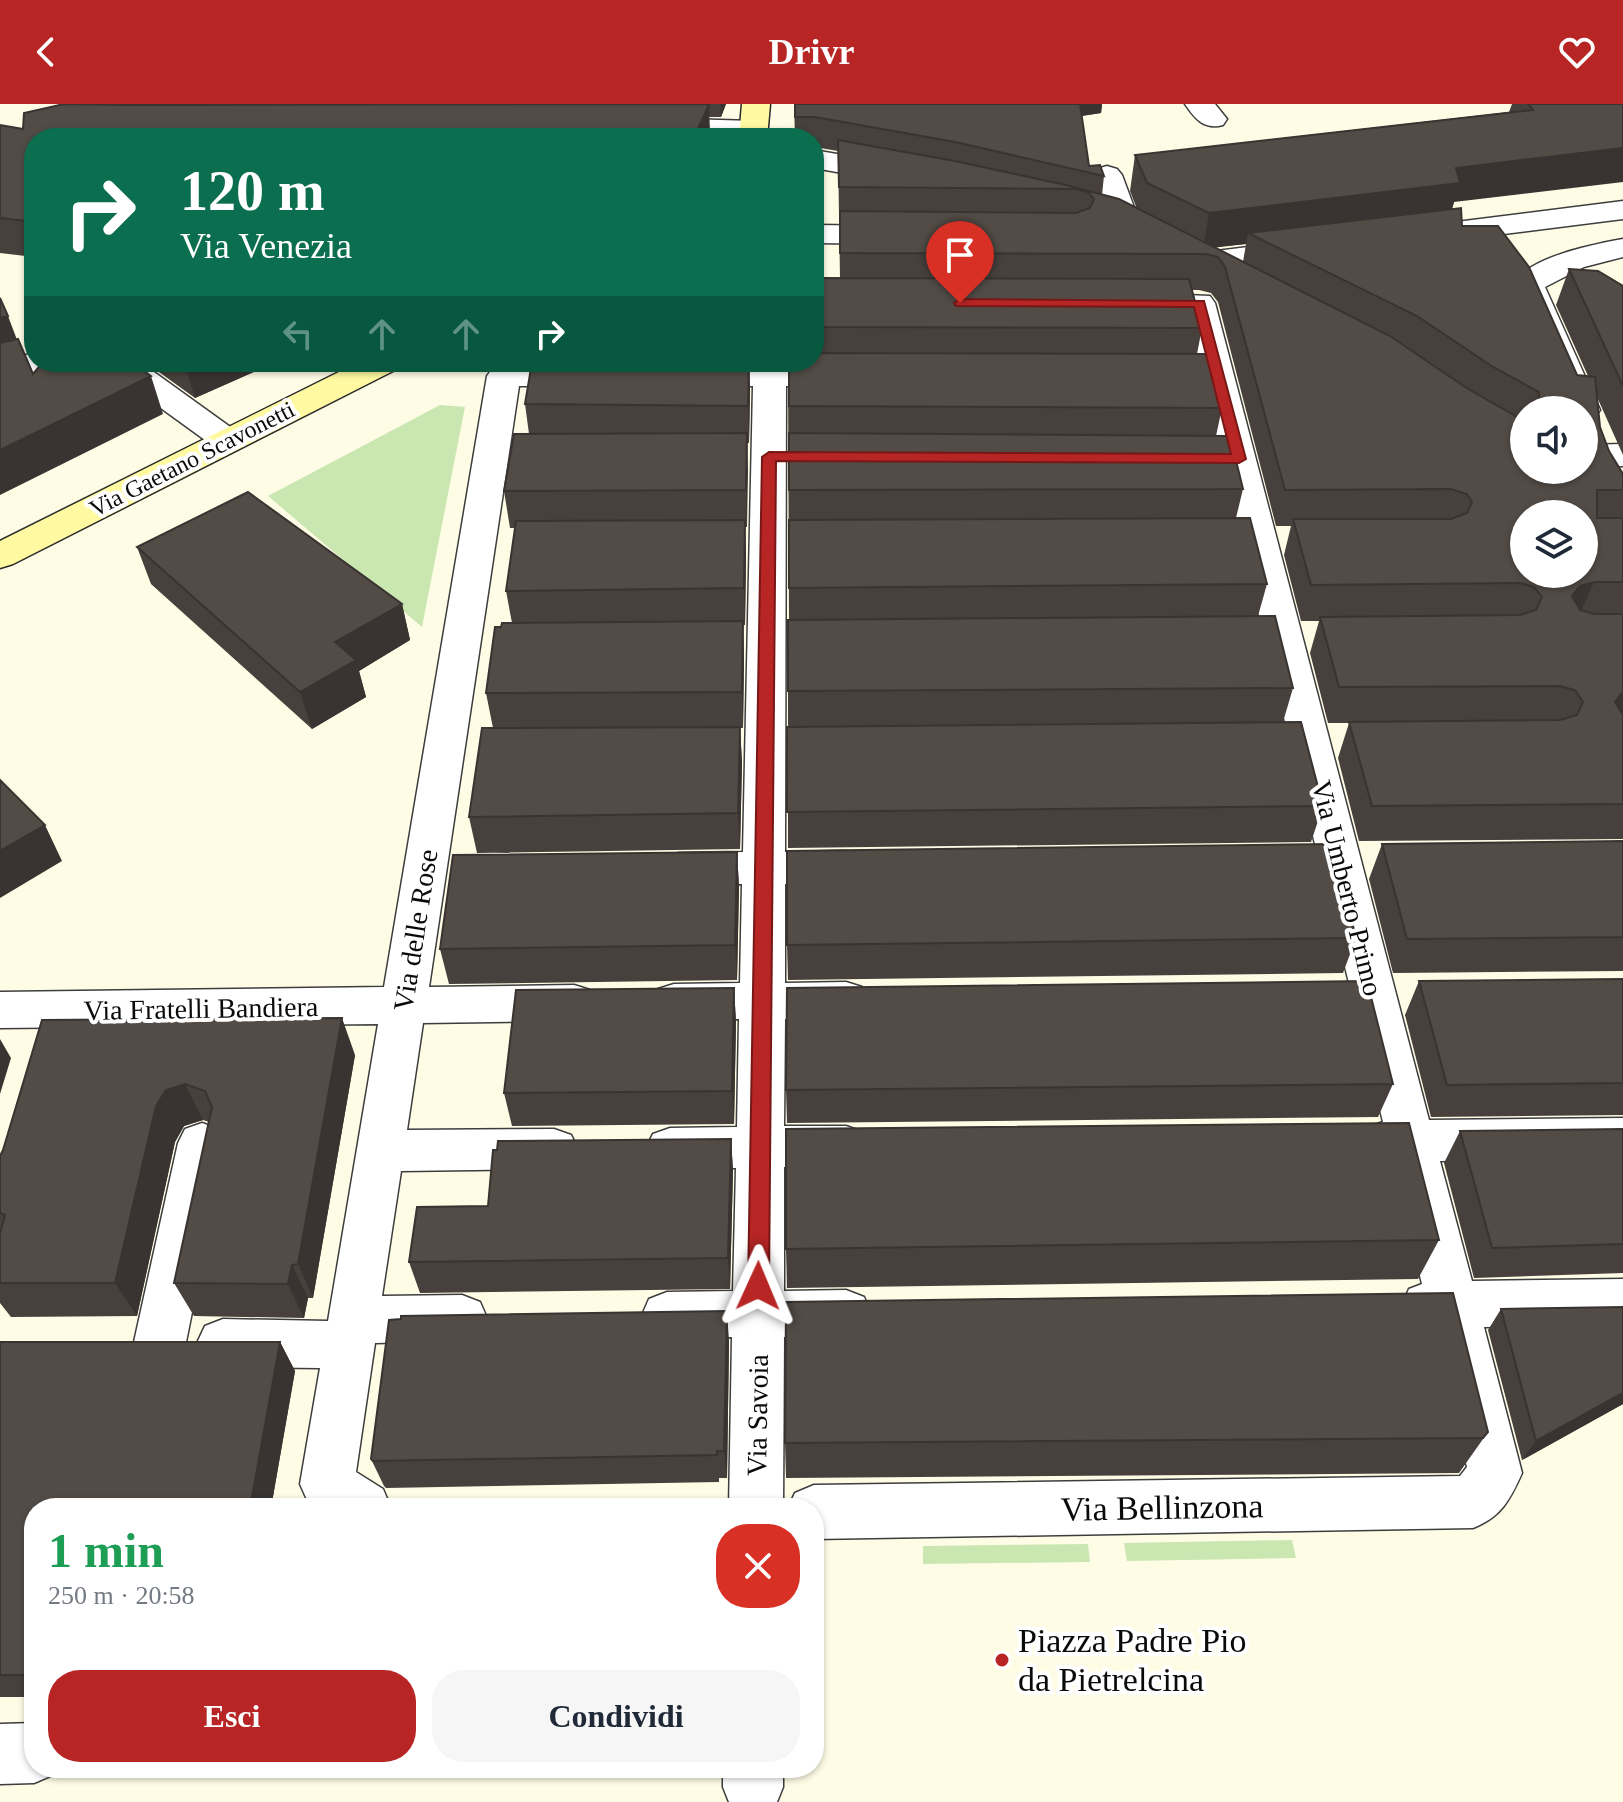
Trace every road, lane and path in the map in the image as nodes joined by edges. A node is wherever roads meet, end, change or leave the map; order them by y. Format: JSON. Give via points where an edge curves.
{"nodes":[{"id":1,"x":634,"y":119,"type":"edge"},
{"id":2,"x":754,"y":124,"type":"edge"},
{"id":3,"x":824,"y":161,"type":"edge"},
{"id":4,"x":1107,"y":175,"type":"edge"},
{"id":5,"x":924,"y":179,"type":"edge"},
{"id":6,"x":1623,"y":210,"type":"edge"},
{"id":7,"x":1084,"y":213,"type":"edge"},
{"id":8,"x":826,"y":234,"type":"edge"},
{"id":9,"x":932,"y":235,"type":"edge"},
{"id":10,"x":1404,"y":237,"type":"edge"},
{"id":11,"x":1341,"y":245,"type":"edge"},
{"id":12,"x":1623,"y":248,"type":"edge"},
{"id":13,"x":1171,"y":256,"type":"junction"},
{"id":14,"x":1241,"y":284,"type":"edge"},
{"id":15,"x":1106,"y":303,"type":"edge"},
{"id":16,"x":24,"y":366,"type":"edge"},
{"id":17,"x":0,"y":372,"type":"edge"},
{"id":18,"x":133,"y":372,"type":"edge"},
{"id":19,"x":365,"y":372,"type":"edge"},
{"id":20,"x":724,"y":372,"type":"edge"},
{"id":21,"x":770,"y":372,"type":"edge"},
{"id":22,"x":810,"y":372,"type":"edge"},
{"id":23,"x":618,"y":376,"type":"edge"},
{"id":24,"x":663,"y":376,"type":"edge"},
{"id":25,"x":878,"y":377,"type":"edge"},
{"id":26,"x":1577,"y":396,"type":"edge"},
{"id":27,"x":228,"y":441,"type":"junction"},
{"id":28,"x":0,"y":556,"type":"edge"},
{"id":29,"x":1295,"y":861,"type":"edge"},
{"id":30,"x":1357,"y":861,"type":"junction"},
{"id":31,"x":889,"y":866,"type":"edge"},
{"id":32,"x":764,"y":868,"type":"junction"},
{"id":33,"x":640,"y":869,"type":"edge"},
{"id":34,"x":471,"y":871,"type":"edge"},
{"id":35,"x":425,"y":872,"type":"junction"},
{"id":36,"x":1376,"y":994,"type":"junction"},
{"id":37,"x":1422,"y":994,"type":"edge"},
{"id":38,"x":1328,"y":995,"type":"edge"},
{"id":39,"x":888,"y":1000,"type":"edge"},
{"id":40,"x":762,"y":1001,"type":"junction"},
{"id":41,"x":403,"y":1005,"type":"junction"},
{"id":42,"x":0,"y":1010,"type":"edge"},
{"id":43,"x":51,"y":1010,"type":"junction"},
{"id":44,"x":38,"y":1053,"type":"edge"},
{"id":45,"x":1623,"y":1138,"type":"edge"},
{"id":46,"x":1413,"y":1140,"type":"junction"},
{"id":47,"x":1349,"y":1141,"type":"edge"},
{"id":48,"x":202,"y":1143,"type":"edge"},
{"id":49,"x":887,"y":1146,"type":"edge"},
{"id":50,"x":760,"y":1147,"type":"junction"},
{"id":51,"x":380,"y":1151,"type":"junction"},
{"id":52,"x":1623,"y":1302,"type":"edge"},
{"id":53,"x":1455,"y":1305,"type":"junction"},
{"id":54,"x":1376,"y":1306,"type":"edge"},
{"id":55,"x":885,"y":1312,"type":"edge"},
{"id":56,"x":758,"y":1314,"type":"junction"},
{"id":57,"x":618,"y":1316,"type":"edge"},
{"id":58,"x":509,"y":1318,"type":"edge"},
{"id":59,"x":351,"y":1332,"type":"junction"},
{"id":60,"x":1495,"y":1473,"type":"joint"},
{"id":61,"x":345,"y":1496,"type":"edge"},
{"id":62,"x":756,"y":1498,"type":"edge"},
{"id":63,"x":824,"y":1512,"type":"edge"},
{"id":64,"x":24,"y":1753,"type":"edge"},
{"id":65,"x":0,"y":1754,"type":"edge"}],
"edges":[{"from":1,"to":2,"type":"street"},
{"from":3,"to":5,"type":"street"},
{"from":4,"to":13,"type":"street","name":"Via Umberto Primo"},
{"from":6,"to":10,"type":"street"},
{"from":7,"to":13,"type":"street"},
{"from":8,"to":9,"type":"street"},
{"from":11,"to":13,"type":"street"},
{"from":12,"to":26,"type":"street","via":[[1550,269],[1528,284]]},
{"from":13,"to":14,"type":"street"},
{"from":13,"to":15,"type":"street"},
{"from":13,"to":30,"type":"street","name":"Via Umberto Primo","via":[[1223,459],[1260,541],[1311,741]]},
{"from":16,"to":17,"type":"street"},
{"from":18,"to":27,"type":"street"},
{"from":19,"to":27,"type":"main road","name":"Via Gaetano Scavonetti"},
{"from":20,"to":24,"type":"street"},
{"from":21,"to":32,"type":"street","name":"Via Savoia"},
{"from":22,"to":25,"type":"street"},
{"from":23,"to":35,"type":"street","name":"Via delle Rose","via":[[504,376],[507,455],[493,543],[460,748]]},
{"from":27,"to":28,"type":"main road","name":"Via Gaetano Scavonetti"},
{"from":29,"to":30,"type":"street"},
{"from":30,"to":36,"type":"street","name":"Via Umberto Primo"},
{"from":31,"to":32,"type":"street"},
{"from":32,"to":33,"type":"street"},
{"from":32,"to":40,"type":"street","name":"Via Savoia"},
{"from":34,"to":35,"type":"street"},
{"from":35,"to":41,"type":"street","name":"Via delle Rose"},
{"from":36,"to":37,"type":"street"},
{"from":36,"to":38,"type":"street"},
{"from":36,"to":46,"type":"street","name":"Via Umberto Primo"},
{"from":39,"to":40,"type":"street","name":"Via Fratelli Bandiera"},
{"from":40,"to":41,"type":"street","name":"Via Fratelli Bandiera"},
{"from":40,"to":50,"type":"street","name":"Via Savoia"},
{"from":41,"to":43,"type":"street","name":"Via Fratelli Bandiera"},
{"from":41,"to":51,"type":"street","name":"Via delle Rose"},
{"from":42,"to":43,"type":"street","name":"Via Fratelli Bandiera"},
{"from":43,"to":44,"type":"street"},
{"from":45,"to":46,"type":"street"},
{"from":46,"to":47,"type":"street"},
{"from":46,"to":53,"type":"street","name":"Via Umberto Primo"},
{"from":48,"to":59,"type":"street","via":[[138,1342]]},
{"from":49,"to":50,"type":"street"},
{"from":50,"to":51,"type":"street"},
{"from":50,"to":56,"type":"street","name":"Via Savoia"},
{"from":51,"to":59,"type":"street","name":"Via delle Rose"},
{"from":52,"to":53,"type":"street"},
{"from":53,"to":54,"type":"street"},
{"from":53,"to":60,"type":"street","name":"Via Umberto Primo"},
{"from":55,"to":56,"type":"street"},
{"from":56,"to":57,"type":"street"},
{"from":56,"to":62,"type":"street","name":"Via Savoia"},
{"from":58,"to":59,"type":"street"},
{"from":59,"to":61,"type":"street","name":"Via delle Rose"},
{"from":60,"to":63,"type":"street","name":"Via Bellinzona","via":[[1473,1502]]},
{"from":64,"to":65,"type":"street"}]}
